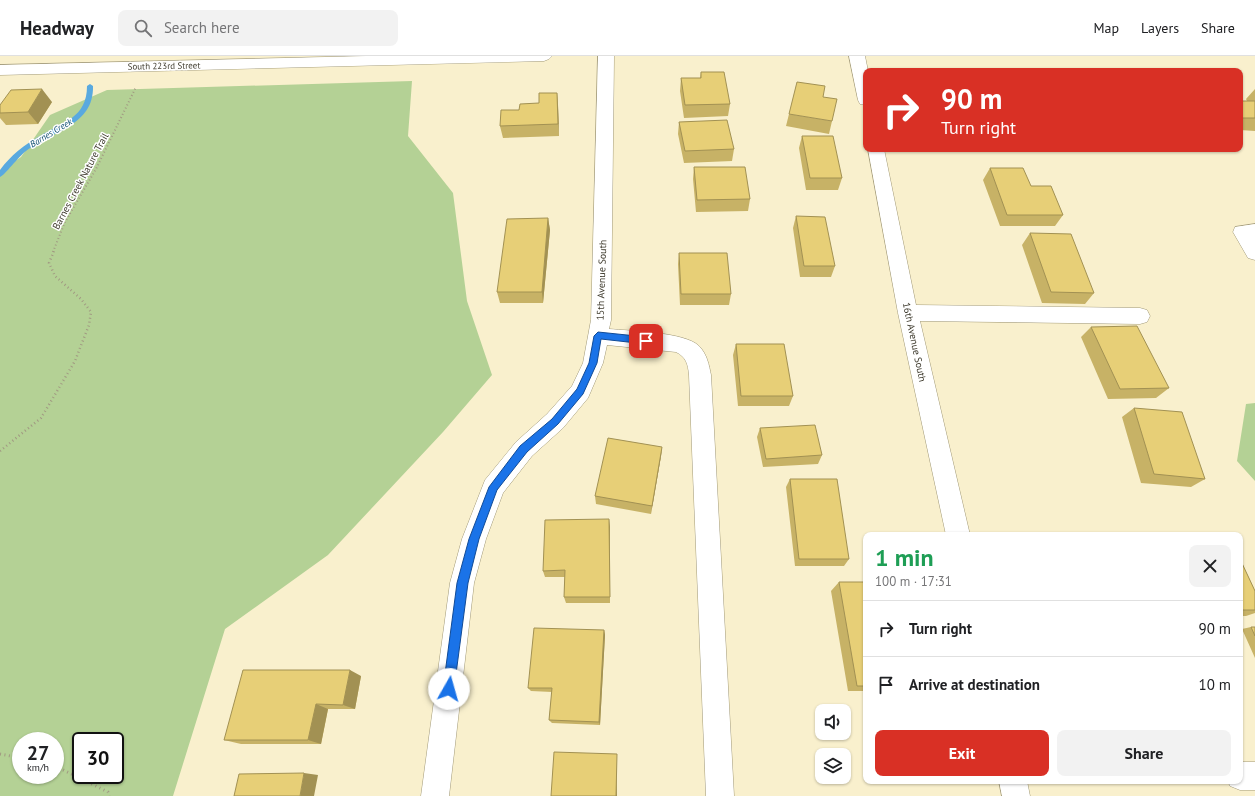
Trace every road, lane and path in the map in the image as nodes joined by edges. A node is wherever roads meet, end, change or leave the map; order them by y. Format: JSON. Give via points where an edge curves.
{"nodes":[{"id":1,"x":544,"y":56,"type":"edge"},
{"id":2,"x":606,"y":56,"type":"edge"},
{"id":3,"x":857,"y":56,"type":"edge"},
{"id":4,"x":145,"y":66,"type":"junction"},
{"id":5,"x":1,"y":71,"type":"edge"},
{"id":6,"x":863,"y":85,"type":"edge"},
{"id":7,"x":877,"y":152,"type":"edge"},
{"id":8,"x":1255,"y":232,"type":"edge"},
{"id":9,"x":1255,"y":253,"type":"edge"},
{"id":10,"x":908,"y":313,"type":"junction"},
{"id":11,"x":1140,"y":316,"type":"dead end"},
{"id":12,"x":598,"y":336,"type":"junction"},
{"id":13,"x":0,"y":451,"type":"edge"},
{"id":14,"x":957,"y":532,"type":"edge"},
{"id":15,"x":0,"y":754,"type":"edge"},
{"id":16,"x":12,"y":756,"type":"edge"},
{"id":17,"x":64,"y":770,"type":"edge"},
{"id":18,"x":1243,"y":776,"type":"edge"},
{"id":19,"x":1255,"y":776,"type":"edge"},
{"id":20,"x":1013,"y":784,"type":"edge"},
{"id":21,"x":109,"y":796,"type":"edge"},
{"id":22,"x":435,"y":796,"type":"edge"},
{"id":23,"x":720,"y":796,"type":"edge"},
{"id":24,"x":1016,"y":796,"type":"edge"}],
"edges":[{"from":1,"to":4,"type":"street","name":"South 223rd Street"},
{"from":2,"to":12,"type":"street","name":"15th Avenue South","via":[[601,320]]},
{"from":3,"to":6,"type":"street"},
{"from":4,"to":5,"type":"street","name":"South 223rd Street"},
{"from":4,"to":13,"type":"path","name":"Barnes Creek Nature Trail","via":[[118,126],[65,222],[49,263],[55,276],[81,299],[91,312],[89,325],[75,361],[41,418]]},
{"from":7,"to":10,"type":"street","name":"16th Avenue South"},
{"from":8,"to":9,"type":"street","via":[[1242,232]]},
{"from":10,"to":11,"type":"street"},
{"from":10,"to":14,"type":"street","name":"16th Avenue South"},
{"from":12,"to":22,"type":"street","name":"15th Avenue South","via":[[593,363],[580,392],[555,422],[524,449],[494,487],[474,539],[462,583]]},
{"from":12,"to":23,"type":"street","via":[[676,344],[687,347],[697,357],[700,375]]},
{"from":15,"to":16,"type":"path"},
{"from":17,"to":21,"type":"path","via":[[108,792]]},
{"from":18,"to":19,"type":"street"},
{"from":20,"to":24,"type":"street"}]}
